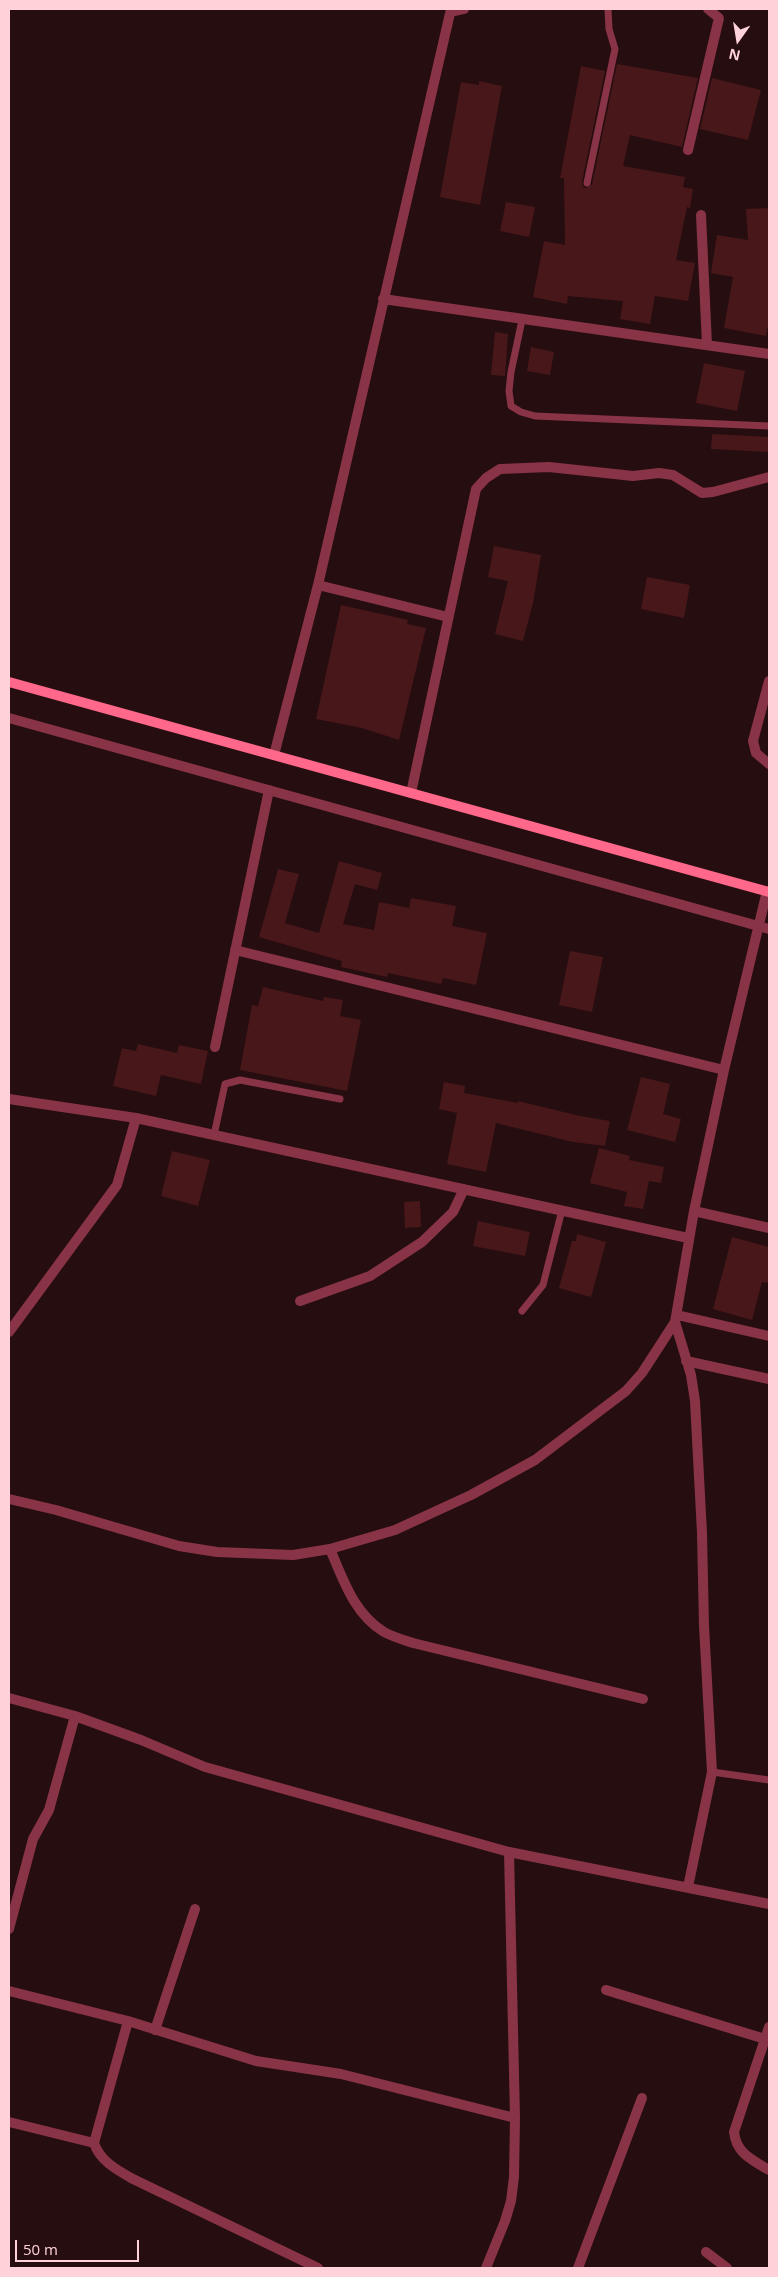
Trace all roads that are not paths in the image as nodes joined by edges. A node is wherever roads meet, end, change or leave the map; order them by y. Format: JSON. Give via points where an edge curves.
{"nodes":[{"id":1,"x":464,"y":9,"type":"edge"},
{"id":2,"x":608,"y":9,"type":"edge"},
{"id":3,"x":708,"y":9,"type":"edge"},
{"id":4,"x":451,"y":10,"type":"edge"},
{"id":5,"x":688,"y":150,"type":"dead end"},
{"id":6,"x":587,"y":183,"type":"dead end"},
{"id":7,"x":701,"y":215,"type":"dead end"},
{"id":8,"x":383,"y":299,"type":"junction"},
{"id":9,"x":522,"y":320,"type":"junction"},
{"id":10,"x":707,"y":344,"type":"junction"},
{"id":11,"x":769,"y":354,"type":"edge"},
{"id":12,"x":769,"y":426,"type":"edge"},
{"id":13,"x":769,"y":477,"type":"edge"},
{"id":14,"x":318,"y":585,"type":"junction"},
{"id":15,"x":448,"y":617,"type":"junction"},
{"id":16,"x":769,"y":681,"type":"edge"},
{"id":17,"x":9,"y":682,"type":"edge"},
{"id":18,"x":9,"y":718,"type":"edge"},
{"id":19,"x":274,"y":755,"type":"junction"},
{"id":20,"x":769,"y":764,"type":"edge"},
{"id":21,"x":269,"y":790,"type":"junction"},
{"id":22,"x":411,"y":793,"type":"junction"},
{"id":23,"x":768,"y":891,"type":"edge"},
{"id":24,"x":758,"y":926,"type":"junction"},
{"id":25,"x":769,"y":929,"type":"edge"},
{"id":26,"x":235,"y":950,"type":"junction"},
{"id":27,"x":214,"y":1047,"type":"dead end"},
{"id":28,"x":724,"y":1070,"type":"junction"},
{"id":29,"x":9,"y":1099,"type":"edge"},
{"id":30,"x":340,"y":1099,"type":"dead end"},
{"id":31,"x":136,"y":1118,"type":"junction"},
{"id":32,"x":214,"y":1135,"type":"junction"},
{"id":33,"x":464,"y":1189,"type":"junction"},
{"id":34,"x":562,"y":1210,"type":"junction"},
{"id":35,"x":694,"y":1211,"type":"junction"},
{"id":36,"x":769,"y":1228,"type":"edge"},
{"id":37,"x":688,"y":1238,"type":"junction"},
{"id":38,"x":300,"y":1301,"type":"dead end"},
{"id":39,"x":522,"y":1311,"type":"dead end"},
{"id":40,"x":676,"y":1318,"type":"junction"},
{"id":41,"x":9,"y":1332,"type":"edge"},
{"id":42,"x":769,"y":1336,"type":"edge"},
{"id":43,"x":686,"y":1361,"type":"junction"},
{"id":44,"x":769,"y":1379,"type":"edge"},
{"id":45,"x":9,"y":1499,"type":"edge"},
{"id":46,"x":330,"y":1549,"type":"junction"},
{"id":47,"x":9,"y":1698,"type":"edge"},
{"id":48,"x":643,"y":1699,"type":"dead end"},
{"id":49,"x":75,"y":1716,"type":"junction"},
{"id":50,"x":712,"y":1772,"type":"junction"},
{"id":51,"x":769,"y":1780,"type":"edge"},
{"id":52,"x":509,"y":1852,"type":"junction"},
{"id":53,"x":688,"y":1887,"type":"junction"},
{"id":54,"x":769,"y":1904,"type":"edge"},
{"id":55,"x":195,"y":1909,"type":"dead end"},
{"id":56,"x":9,"y":1929,"type":"edge"},
{"id":57,"x":606,"y":1990,"type":"dead end"},
{"id":58,"x":9,"y":1991,"type":"edge"},
{"id":59,"x":128,"y":2021,"type":"junction"},
{"id":60,"x":769,"y":2027,"type":"edge"},
{"id":61,"x":155,"y":2030,"type":"junction"},
{"id":62,"x":765,"y":2039,"type":"junction"},
{"id":63,"x":642,"y":2098,"type":"dead end"},
{"id":64,"x":515,"y":2118,"type":"junction"},
{"id":65,"x":9,"y":2122,"type":"edge"},
{"id":66,"x":94,"y":2143,"type":"junction"},
{"id":67,"x":769,"y":2170,"type":"edge"},
{"id":68,"x":706,"y":2252,"type":"dead end"},
{"id":69,"x":318,"y":2268,"type":"edge"},
{"id":70,"x":486,"y":2268,"type":"edge"},
{"id":71,"x":578,"y":2268,"type":"edge"},
{"id":72,"x":727,"y":2268,"type":"edge"}],
"edges":[{"from":1,"to":4,"type":"street"},
{"from":2,"to":6,"type":"lane","via":[[615,49]]},
{"from":3,"to":5,"type":"street","via":[[719,18]]},
{"from":4,"to":8,"type":"street"},
{"from":7,"to":10,"type":"street"},
{"from":8,"to":9,"type":"street"},
{"from":8,"to":14,"type":"street"},
{"from":9,"to":10,"type":"street"},
{"from":9,"to":12,"type":"lane","via":[[509,391],[511,406],[521,412],[535,416]]},
{"from":10,"to":11,"type":"street"},
{"from":13,"to":15,"type":"street","via":[[702,493],[673,475],[659,473],[633,476],[549,467],[500,470],[476,489]]},
{"from":14,"to":15,"type":"street"},
{"from":14,"to":19,"type":"street"},
{"from":15,"to":22,"type":"street"},
{"from":16,"to":20,"type":"street","via":[[753,741],[756,753]]},
{"from":17,"to":19,"type":"main road"},
{"from":18,"to":21,"type":"street"},
{"from":19,"to":22,"type":"main road"},
{"from":21,"to":24,"type":"street"},
{"from":21,"to":26,"type":"street"},
{"from":22,"to":23,"type":"main road"},
{"from":23,"to":24,"type":"street"},
{"from":24,"to":25,"type":"street"},
{"from":24,"to":28,"type":"street"},
{"from":26,"to":27,"type":"street"},
{"from":26,"to":28,"type":"street"},
{"from":28,"to":35,"type":"street"},
{"from":29,"to":31,"type":"street"},
{"from":30,"to":32,"type":"lane","via":[[232,1081],[226,1084]]},
{"from":31,"to":32,"type":"street"},
{"from":31,"to":41,"type":"street","via":[[117,1185]]},
{"from":32,"to":33,"type":"street"},
{"from":33,"to":34,"type":"street"},
{"from":33,"to":38,"type":"street","via":[[453,1212],[422,1242],[370,1276]]},
{"from":34,"to":37,"type":"street"},
{"from":34,"to":39,"type":"lane","via":[[543,1285]]},
{"from":35,"to":36,"type":"street"},
{"from":35,"to":37,"type":"street"},
{"from":37,"to":40,"type":"street"},
{"from":40,"to":42,"type":"street"},
{"from":40,"to":43,"type":"street"},
{"from":40,"to":46,"type":"street","via":[[642,1373],[626,1391],[535,1460],[395,1530]]},
{"from":43,"to":44,"type":"street"},
{"from":43,"to":50,"type":"street","via":[[695,1410]]},
{"from":45,"to":46,"type":"street","via":[[179,1546],[217,1552],[293,1555]]},
{"from":46,"to":48,"type":"street","via":[[348,1591],[364,1614],[384,1632],[413,1643]]},
{"from":47,"to":49,"type":"street"},
{"from":49,"to":52,"type":"street","via":[[205,1767]]},
{"from":49,"to":56,"type":"street","via":[[49,1810],[33,1839]]},
{"from":50,"to":51,"type":"lane"},
{"from":50,"to":53,"type":"street"},
{"from":52,"to":53,"type":"street"},
{"from":52,"to":64,"type":"street"},
{"from":53,"to":54,"type":"street"},
{"from":55,"to":61,"type":"street"},
{"from":57,"to":62,"type":"street"},
{"from":58,"to":59,"type":"street"},
{"from":59,"to":61,"type":"street"},
{"from":59,"to":66,"type":"street"},
{"from":60,"to":62,"type":"street"},
{"from":61,"to":64,"type":"street","via":[[256,2061],[341,2074]]},
{"from":62,"to":67,"type":"street","via":[[734,2132],[735,2142],[742,2152]]},
{"from":63,"to":71,"type":"street"},
{"from":64,"to":70,"type":"street","via":[[511,2201]]},
{"from":65,"to":66,"type":"street"},
{"from":66,"to":69,"type":"street","via":[[97,2153],[133,2179]]},
{"from":68,"to":72,"type":"street"}]}
